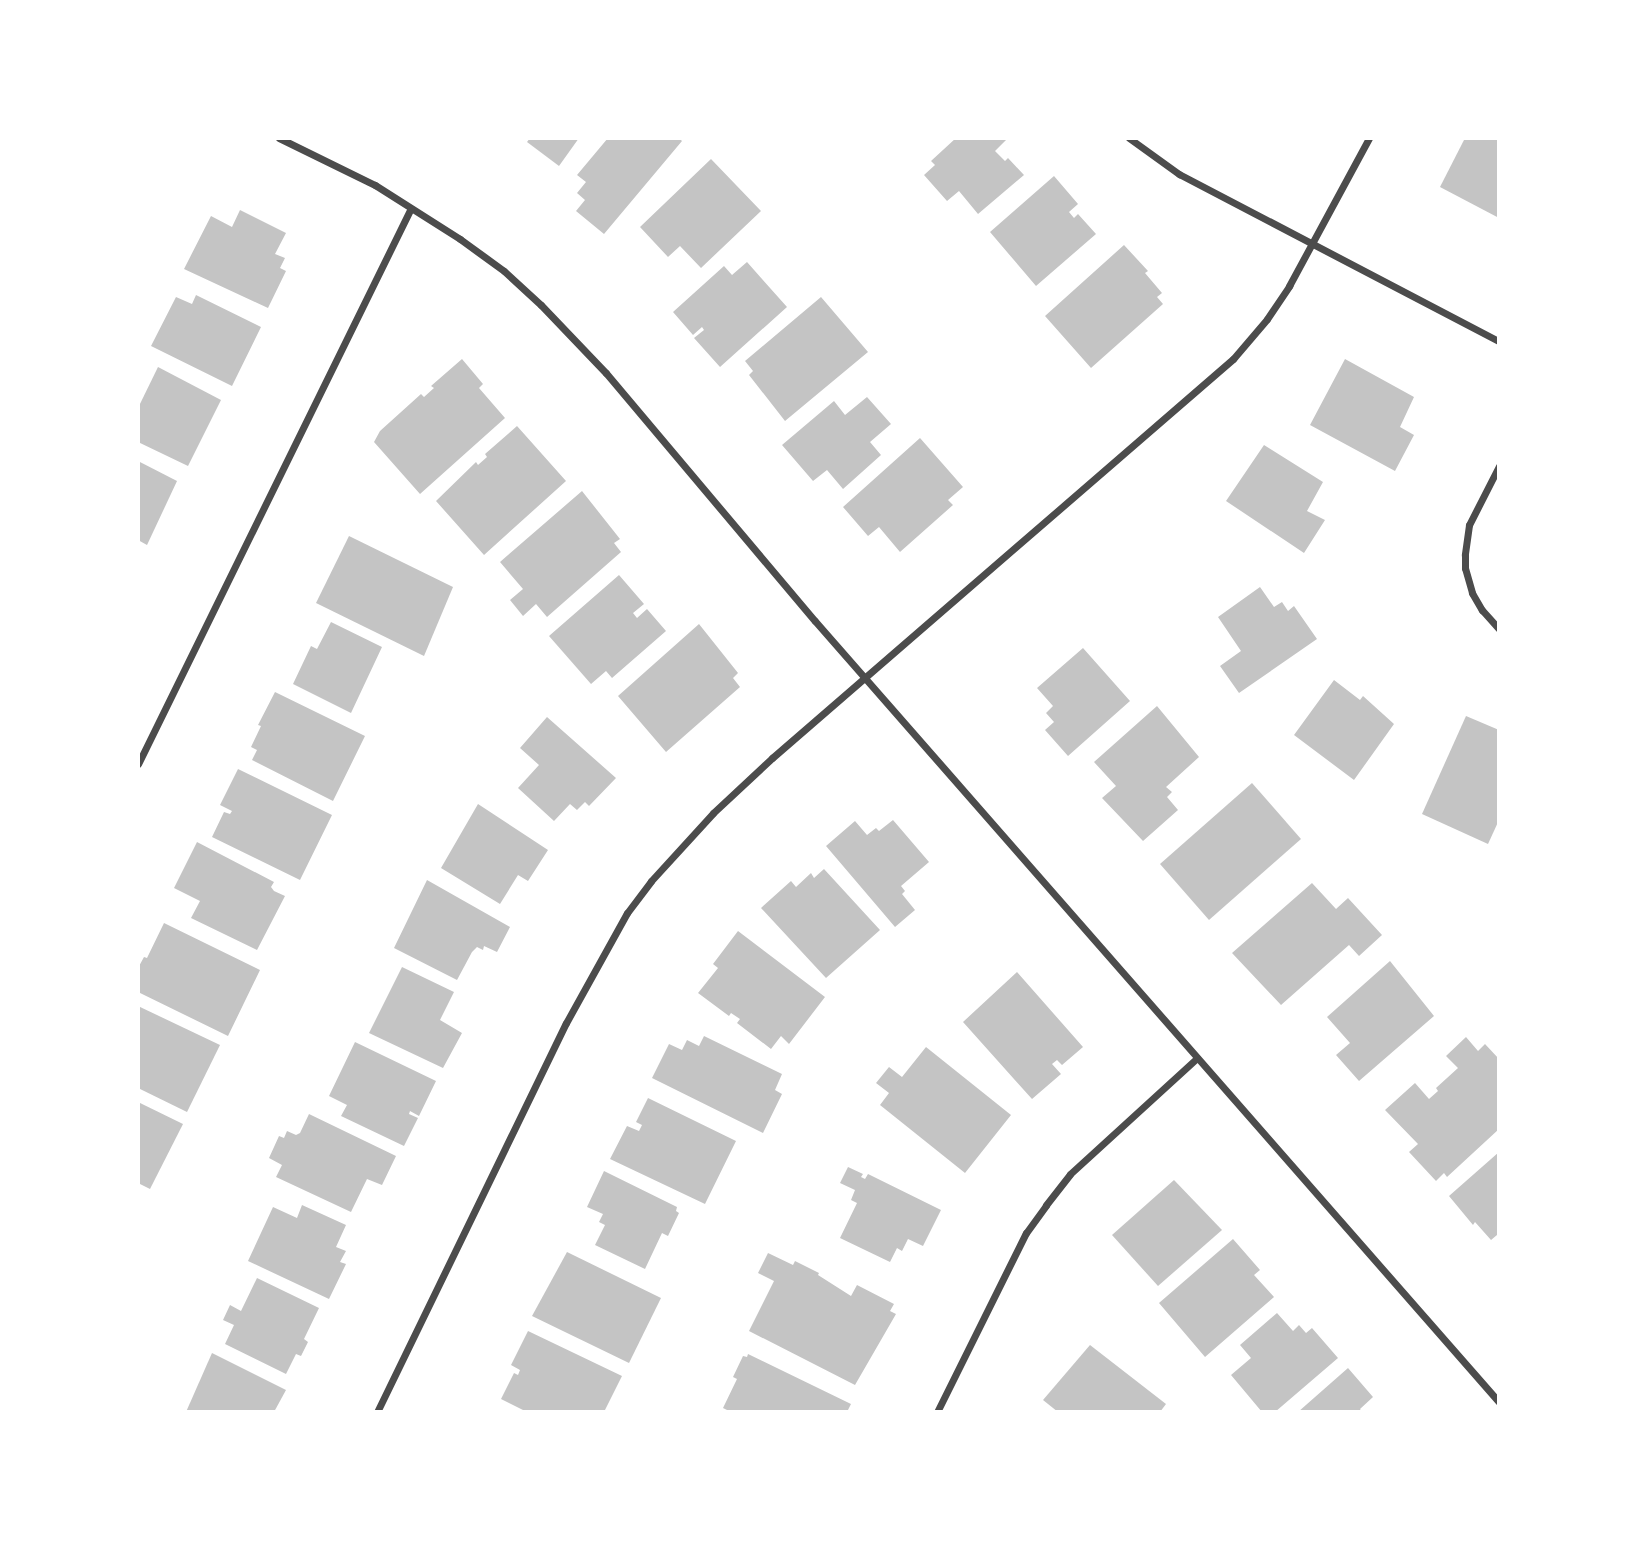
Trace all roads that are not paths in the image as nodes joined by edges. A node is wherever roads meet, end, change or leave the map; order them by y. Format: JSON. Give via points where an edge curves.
{"nodes":[{"id":1,"x":279,"y":138,"type":"edge"},
{"id":2,"x":1129,"y":138,"type":"edge"},
{"id":3,"x":1369,"y":138,"type":"edge"},
{"id":4,"x":411,"y":208,"type":"junction"},
{"id":5,"x":1312,"y":246,"type":"junction"},
{"id":6,"x":1499,"y":341,"type":"edge"},
{"id":7,"x":1499,"y":466,"type":"edge"},
{"id":8,"x":1499,"y":629,"type":"edge"},
{"id":9,"x":865,"y":677,"type":"junction"},
{"id":10,"x":138,"y":764,"type":"edge"},
{"id":11,"x":1197,"y":1058,"type":"junction"},
{"id":12,"x":1499,"y":1402,"type":"edge"},
{"id":13,"x":377,"y":1412,"type":"edge"},
{"id":14,"x":937,"y":1412,"type":"edge"}],
"edges":[{"from":1,"to":4,"type":"street"},
{"from":2,"to":5,"type":"street","via":[[1179,174]]},
{"from":3,"to":5,"type":"street"},
{"from":4,"to":9,"type":"street","via":[[504,271],[607,373]]},
{"from":4,"to":10,"type":"street"},
{"from":5,"to":6,"type":"street"},
{"from":5,"to":9,"type":"street","via":[[1267,319],[1233,359]]},
{"from":7,"to":8,"type":"street","via":[[1469,525],[1465,555],[1472,593]]},
{"from":9,"to":11,"type":"street"},
{"from":9,"to":13,"type":"street","via":[[713,813],[626,914],[566,1023]]},
{"from":11,"to":12,"type":"street"},
{"from":11,"to":14,"type":"street","via":[[1070,1174],[1046,1205],[1026,1233]]}]}
